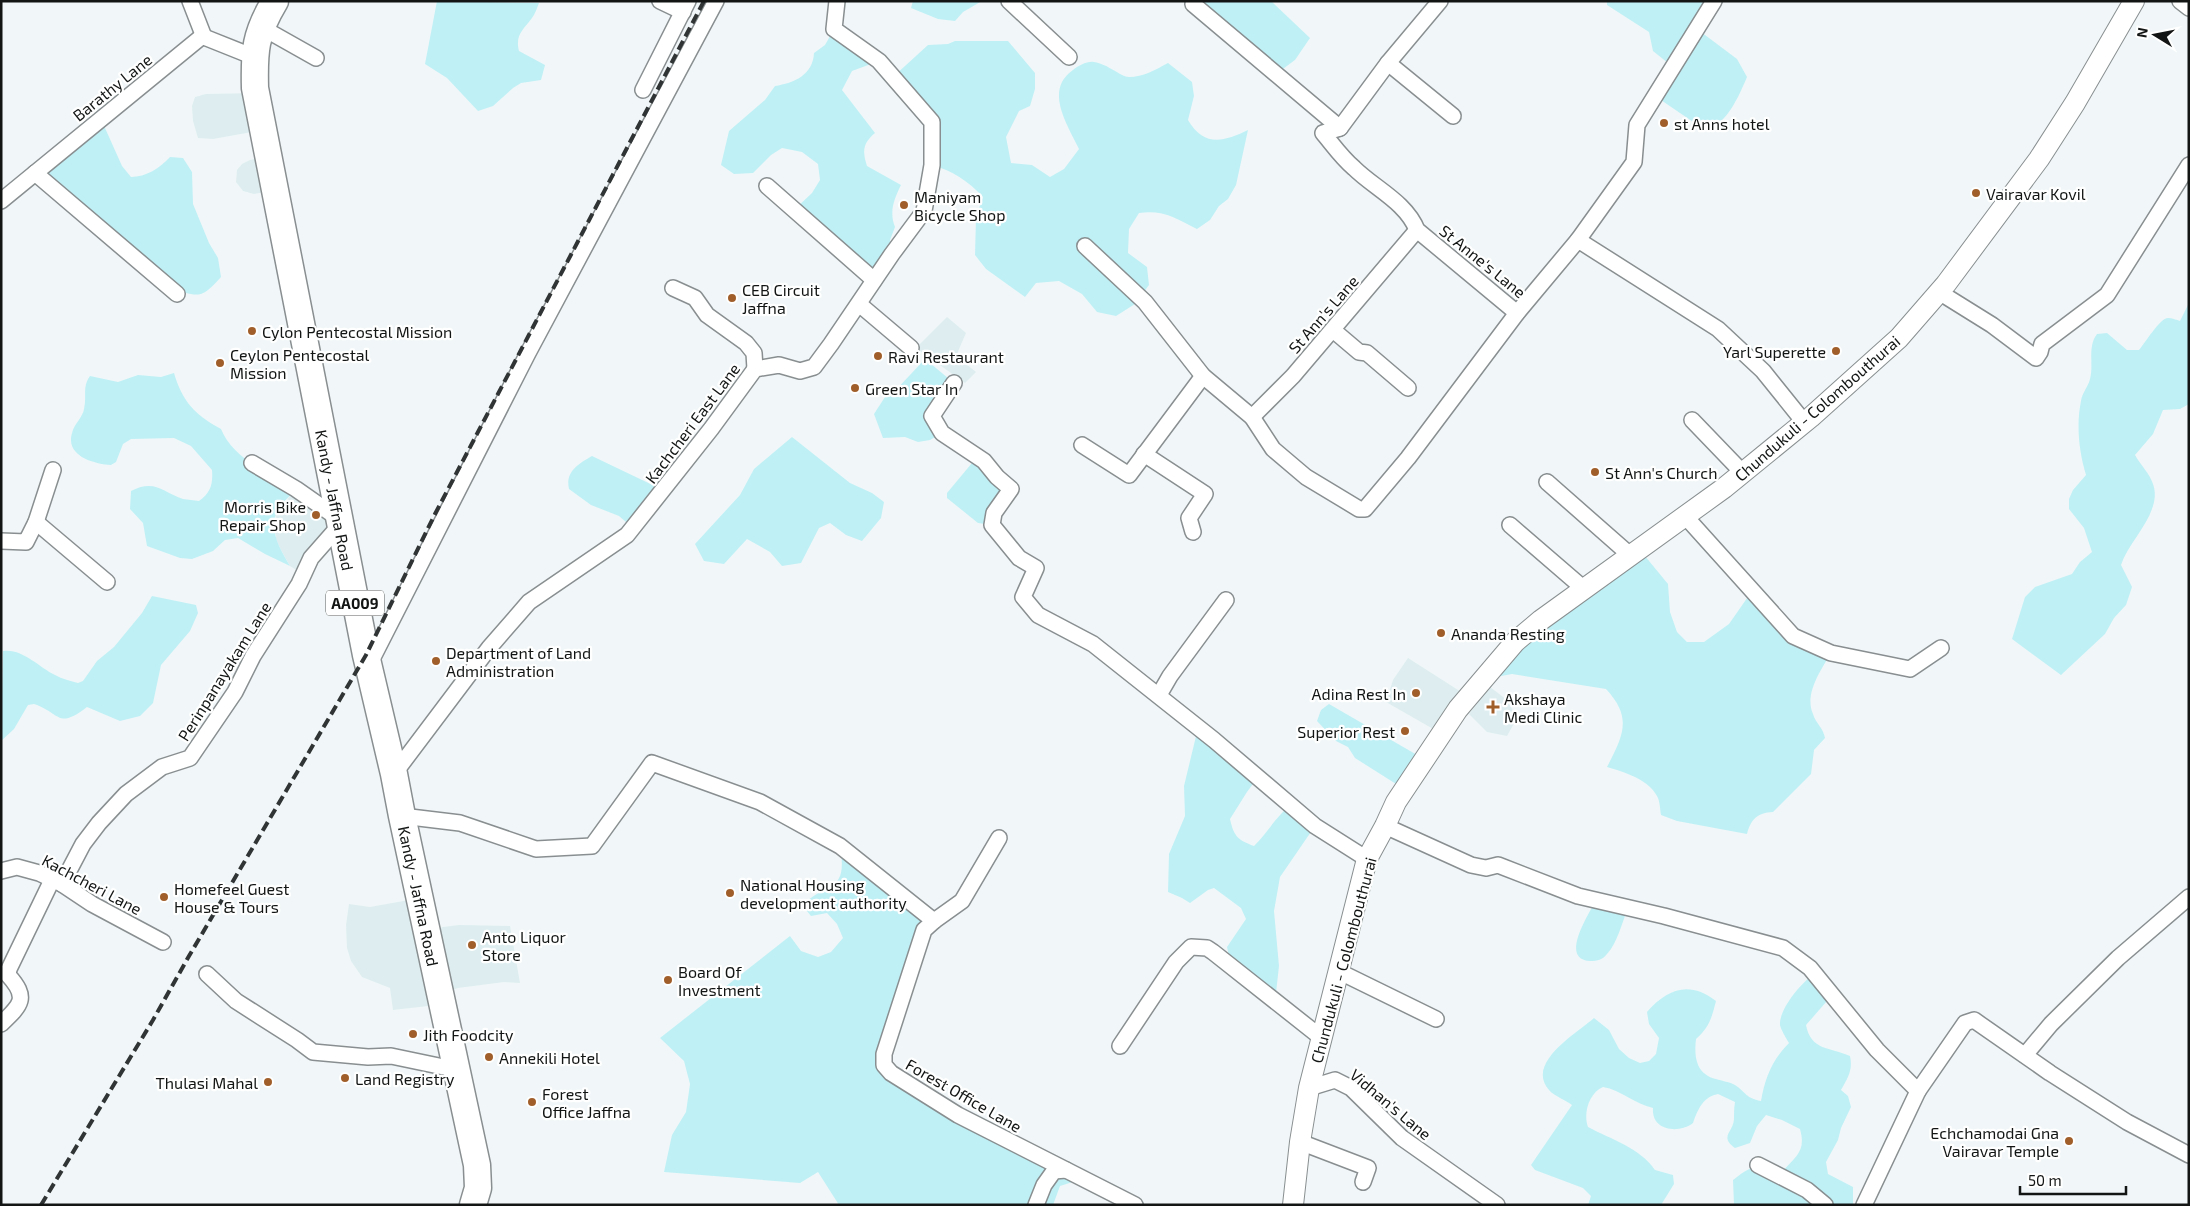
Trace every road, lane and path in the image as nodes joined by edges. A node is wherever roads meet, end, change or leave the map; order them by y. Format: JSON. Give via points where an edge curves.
{"nodes":[{"id":1,"x":190,"y":1,"type":"edge"},
{"id":2,"x":275,"y":1,"type":"edge"},
{"id":3,"x":660,"y":1,"type":"edge"},
{"id":4,"x":716,"y":1,"type":"edge"},
{"id":5,"x":1009,"y":1,"type":"edge"},
{"id":6,"x":1440,"y":1,"type":"edge"},
{"id":7,"x":1714,"y":1,"type":"edge"},
{"id":8,"x":2134,"y":1,"type":"edge"},
{"id":9,"x":2180,"y":1,"type":"edge"},
{"id":10,"x":835,"y":2,"type":"edge"},
{"id":11,"x":1193,"y":4,"type":"dead end"},
{"id":12,"x":686,"y":7,"type":"edge"},
{"id":13,"x":2189,"y":8,"type":"edge"},
{"id":14,"x":261,"y":27,"type":"junction"},
{"id":15,"x":204,"y":36,"type":"junction"},
{"id":16,"x":254,"y":57,"type":"junction"},
{"id":17,"x":316,"y":58,"type":"dead end"},
{"id":18,"x":1069,"y":58,"type":"dead end"},
{"id":19,"x":1388,"y":63,"type":"junction"},
{"id":20,"x":643,"y":90,"type":"dead end"},
{"id":21,"x":1453,"y":116,"type":"dead end"},
{"id":22,"x":1340,"y":128,"type":"junction"},
{"id":23,"x":2189,"y":165,"type":"edge"},
{"id":24,"x":35,"y":173,"type":"junction"},
{"id":25,"x":767,"y":186,"type":"dead end"},
{"id":26,"x":1,"y":201,"type":"edge"},
{"id":27,"x":1417,"y":230,"type":"junction"},
{"id":28,"x":1578,"y":240,"type":"junction"},
{"id":29,"x":1085,"y":246,"type":"dead end"},
{"id":30,"x":874,"y":280,"type":"junction"},
{"id":31,"x":673,"y":288,"type":"dead end"},
{"id":32,"x":1939,"y":292,"type":"junction"},
{"id":33,"x":177,"y":294,"type":"dead end"},
{"id":34,"x":859,"y":304,"type":"junction"},
{"id":35,"x":1517,"y":313,"type":"junction"},
{"id":36,"x":1334,"y":330,"type":"junction"},
{"id":37,"x":911,"y":348,"type":"dead end"},
{"id":38,"x":754,"y":369,"type":"junction"},
{"id":39,"x":1203,"y":376,"type":"junction"},
{"id":40,"x":954,"y":383,"type":"dead end"},
{"id":41,"x":1408,"y":388,"type":"dead end"},
{"id":42,"x":1252,"y":417,"type":"junction"},
{"id":43,"x":1692,"y":420,"type":"dead end"},
{"id":44,"x":1804,"y":422,"type":"junction"},
{"id":45,"x":1082,"y":445,"type":"dead end"},
{"id":46,"x":1144,"y":454,"type":"junction"},
{"id":47,"x":252,"y":463,"type":"dead end"},
{"id":48,"x":53,"y":470,"type":"dead end"},
{"id":49,"x":1743,"y":473,"type":"junction"},
{"id":50,"x":1547,"y":482,"type":"dead end"},
{"id":51,"x":1685,"y":516,"type":"junction"},
{"id":52,"x":36,"y":522,"type":"junction"},
{"id":53,"x":340,"y":522,"type":"junction"},
{"id":54,"x":1510,"y":525,"type":"dead end"},
{"id":55,"x":1193,"y":532,"type":"dead end"},
{"id":56,"x":1,"y":541,"type":"edge"},
{"id":57,"x":1630,"y":555,"type":"junction"},
{"id":58,"x":107,"y":582,"type":"dead end"},
{"id":59,"x":1583,"y":588,"type":"junction"},
{"id":60,"x":1226,"y":600,"type":"dead end"},
{"id":61,"x":1941,"y":648,"type":"dead end"},
{"id":62,"x":368,"y":666,"type":"junction"},
{"id":63,"x":1159,"y":696,"type":"junction"},
{"id":64,"x":394,"y":774,"type":"junction"},
{"id":65,"x":402,"y":816,"type":"junction"},
{"id":66,"x":1385,"y":826,"type":"junction"},
{"id":67,"x":999,"y":838,"type":"dead end"},
{"id":68,"x":1366,"y":859,"type":"junction"},
{"id":69,"x":1,"y":871,"type":"edge"},
{"id":70,"x":57,"y":882,"type":"junction"},
{"id":71,"x":2189,"y":897,"type":"edge"},
{"id":72,"x":934,"y":921,"type":"junction"},
{"id":73,"x":163,"y":942,"type":"dead end"},
{"id":74,"x":1340,"y":972,"type":"junction"},
{"id":75,"x":207,"y":974,"type":"dead end"},
{"id":76,"x":1436,"y":1019,"type":"dead end"},
{"id":77,"x":1,"y":1024,"type":"edge"},
{"id":78,"x":1323,"y":1039,"type":"junction"},
{"id":79,"x":1120,"y":1046,"type":"dead end"},
{"id":80,"x":2025,"y":1055,"type":"junction"},
{"id":81,"x":458,"y":1070,"type":"junction"},
{"id":82,"x":1309,"y":1088,"type":"junction"},
{"id":83,"x":1918,"y":1091,"type":"junction"},
{"id":84,"x":1300,"y":1142,"type":"junction"},
{"id":85,"x":2189,"y":1155,"type":"edge"},
{"id":86,"x":1758,"y":1166,"type":"dead end"},
{"id":87,"x":1066,"y":1170,"type":"junction"},
{"id":88,"x":1363,"y":1182,"type":"dead end"},
{"id":89,"x":473,"y":1205,"type":"edge"},
{"id":90,"x":1036,"y":1205,"type":"edge"},
{"id":91,"x":1135,"y":1205,"type":"edge"},
{"id":92,"x":1293,"y":1205,"type":"edge"},
{"id":93,"x":1497,"y":1205,"type":"edge"},
{"id":94,"x":1825,"y":1205,"type":"edge"},
{"id":95,"x":1864,"y":1205,"type":"edge"}],
"edges":[{"from":1,"to":15,"type":"street"},
{"from":2,"to":14,"type":"highway","name":"Kandy - Jaffna Road","number":"AA009"},
{"from":3,"to":12,"type":"street"},
{"from":4,"to":62,"type":"street","via":[[528,353]]},
{"from":5,"to":18,"type":"street"},
{"from":6,"to":19,"type":"street","name":"St Anne's Lane"},
{"from":7,"to":28,"type":"street","name":"St Anne's Lane","via":[[1637,125],[1634,162]]},
{"from":8,"to":32,"type":"main road","name":"Chundukuli - Colombouthurai","via":[[2039,159]]},
{"from":9,"to":13,"type":"street"},
{"from":10,"to":30,"type":"street","name":"Kachcheri East Lane","via":[[834,29],[879,61],[932,122],[932,165],[924,211]]},
{"from":11,"to":22,"type":"street"},
{"from":12,"to":20,"type":"street"},
{"from":14,"to":16,"type":"highway","name":"Kandy - Jaffna Road","number":"AA009"},
{"from":14,"to":17,"type":"street"},
{"from":15,"to":16,"type":"street"},
{"from":15,"to":24,"type":"street","name":"Barathy Lane"},
{"from":16,"to":53,"type":"highway","name":"Kandy - Jaffna Road","number":"AA009","via":[[255,88]]},
{"from":19,"to":21,"type":"street"},
{"from":19,"to":22,"type":"street","name":"St Anne's Lane"},
{"from":22,"to":27,"type":"street","name":"St Anne's Lane","via":[[1322,133],[1353,168],[1400,206],[1414,221]]},
{"from":23,"to":32,"type":"street","via":[[2107,295],[2042,344],[2036,358],[1992,325]]},
{"from":24,"to":26,"type":"street","name":"Barathy Lane"},
{"from":24,"to":33,"type":"street"},
{"from":25,"to":30,"type":"street"},
{"from":27,"to":35,"type":"street","name":"St Anne's Lane"},
{"from":27,"to":36,"type":"street","name":"St Ann's Lane"},
{"from":28,"to":35,"type":"street","name":"St Anne's Lane"},
{"from":28,"to":44,"type":"street","via":[[1718,329],[1764,372]]},
{"from":29,"to":39,"type":"street","via":[[1145,302]]},
{"from":30,"to":34,"type":"street","name":"Kachcheri East Lane"},
{"from":31,"to":38,"type":"street","via":[[695,298],[707,315],[746,343],[754,354]]},
{"from":32,"to":44,"type":"main road","name":"Chundukuli - Colombouthurai","via":[[1899,338]]},
{"from":34,"to":37,"type":"street"},
{"from":34,"to":38,"type":"street","name":"Kachcheri East Lane","via":[[814,367],[800,370],[779,365]]},
{"from":35,"to":42,"type":"street","via":[[1366,509],[1306,477],[1273,449]]},
{"from":36,"to":41,"type":"street"},
{"from":36,"to":42,"type":"street","name":"St Ann's Lane"},
{"from":38,"to":64,"type":"street","name":"Kachcheri East Lane","via":[[712,429],[627,535],[529,602],[489,648]]},
{"from":39,"to":42,"type":"street"},
{"from":39,"to":46,"type":"street"},
{"from":40,"to":63,"type":"street","via":[[932,416],[942,432],[984,461],[1011,489],[994,513],[992,525],[1019,558],[1036,568],[1023,597],[1038,615],[1093,644]]},
{"from":43,"to":49,"type":"street"},
{"from":44,"to":49,"type":"main road","name":"Chundukuli - Colombouthurai"},
{"from":45,"to":46,"type":"street","via":[[1129,474]]},
{"from":46,"to":55,"type":"street","via":[[1205,494],[1189,518]]},
{"from":47,"to":53,"type":"street","via":[[296,489]]},
{"from":48,"to":52,"type":"street"},
{"from":49,"to":51,"type":"main road","name":"Chundukuli - Colombouthurai"},
{"from":50,"to":57,"type":"street"},
{"from":51,"to":57,"type":"main road","name":"Chundukuli - Colombouthurai"},
{"from":51,"to":61,"type":"street","via":[[1793,636],[1830,652],[1910,669]]},
{"from":52,"to":56,"type":"street","via":[[26,542]]},
{"from":52,"to":58,"type":"street"},
{"from":53,"to":62,"type":"highway","name":"Kandy - Jaffna Road","number":"AA009"},
{"from":53,"to":70,"type":"street","name":"Perinpanayakam Lane","via":[[311,558],[235,692],[190,758],[162,767],[126,794],[99,823]]},
{"from":54,"to":59,"type":"street"},
{"from":57,"to":59,"type":"main road","name":"Chundukuli - Colombouthurai"},
{"from":59,"to":66,"type":"main road","name":"Chundukuli - Colombouthurai","via":[[1515,642],[1458,709],[1396,802]]},
{"from":60,"to":63,"type":"street"},
{"from":62,"to":64,"type":"highway","name":"Kandy - Jaffna Road","number":"AA009"},
{"from":63,"to":68,"type":"street","via":[[1316,826]]},
{"from":64,"to":65,"type":"highway","name":"Kandy - Jaffna Road","number":"AA009"},
{"from":65,"to":72,"type":"street","via":[[460,823],[536,849],[592,846],[652,763],[760,802],[840,846]]},
{"from":65,"to":81,"type":"highway","name":"Kandy - Jaffna Road","number":"AA009"},
{"from":66,"to":68,"type":"main road","name":"Chundukuli - Colombouthurai"},
{"from":66,"to":83,"type":"street","via":[[1471,865],[1486,868],[1498,865],[1578,896],[1783,948],[1810,968],[1877,1050]]},
{"from":67,"to":72,"type":"street","via":[[962,901]]},
{"from":68,"to":74,"type":"main road","name":"Chundukuli - Colombouthurai"},
{"from":69,"to":70,"type":"street","name":"Kachcheri Lane","via":[[18,867]]},
{"from":70,"to":73,"type":"street","name":"Kachcheri Lane"},
{"from":70,"to":77,"type":"street","name":"Perinpanayakam Lane","via":[[9,969],[8,975],[18,986],[22,998]]},
{"from":71,"to":80,"type":"street","via":[[2112,965],[2051,1024]]},
{"from":72,"to":87,"type":"street","name":"Forest Office Lane","via":[[924,930],[918,947],[884,1054],[884,1065],[890,1073],[958,1114]]},
{"from":74,"to":76,"type":"street"},
{"from":74,"to":78,"type":"main road","name":"Chundukuli - Colombouthurai"},
{"from":75,"to":81,"type":"street","via":[[236,1001],[313,1052],[391,1056]]},
{"from":78,"to":79,"type":"street","via":[[1213,952],[1207,948],[1191,947],[1176,962]]},
{"from":78,"to":82,"type":"main road","name":"Chundukuli - Colombouthurai"},
{"from":80,"to":83,"type":"street","via":[[1974,1020],[1965,1023]]},
{"from":80,"to":85,"type":"street","via":[[2128,1122]]},
{"from":81,"to":89,"type":"highway","name":"Kandy - Jaffna Road","number":"AA009","via":[[477,1166],[478,1188]]},
{"from":82,"to":84,"type":"main road","name":"Chundukuli - Colombouthurai"},
{"from":82,"to":93,"type":"street","name":"Vidhan's Lane","via":[[1335,1080],[1351,1088],[1402,1138]]},
{"from":83,"to":95,"type":"street"},
{"from":84,"to":88,"type":"street","via":[[1368,1168]]},
{"from":84,"to":92,"type":"main road","name":"Chundukuli - Colombouthurai"},
{"from":86,"to":94,"type":"street","via":[[1807,1190]]},
{"from":87,"to":90,"type":"street","via":[[1054,1171]]},
{"from":87,"to":91,"type":"street","name":"Forest Office Lane"}]}
